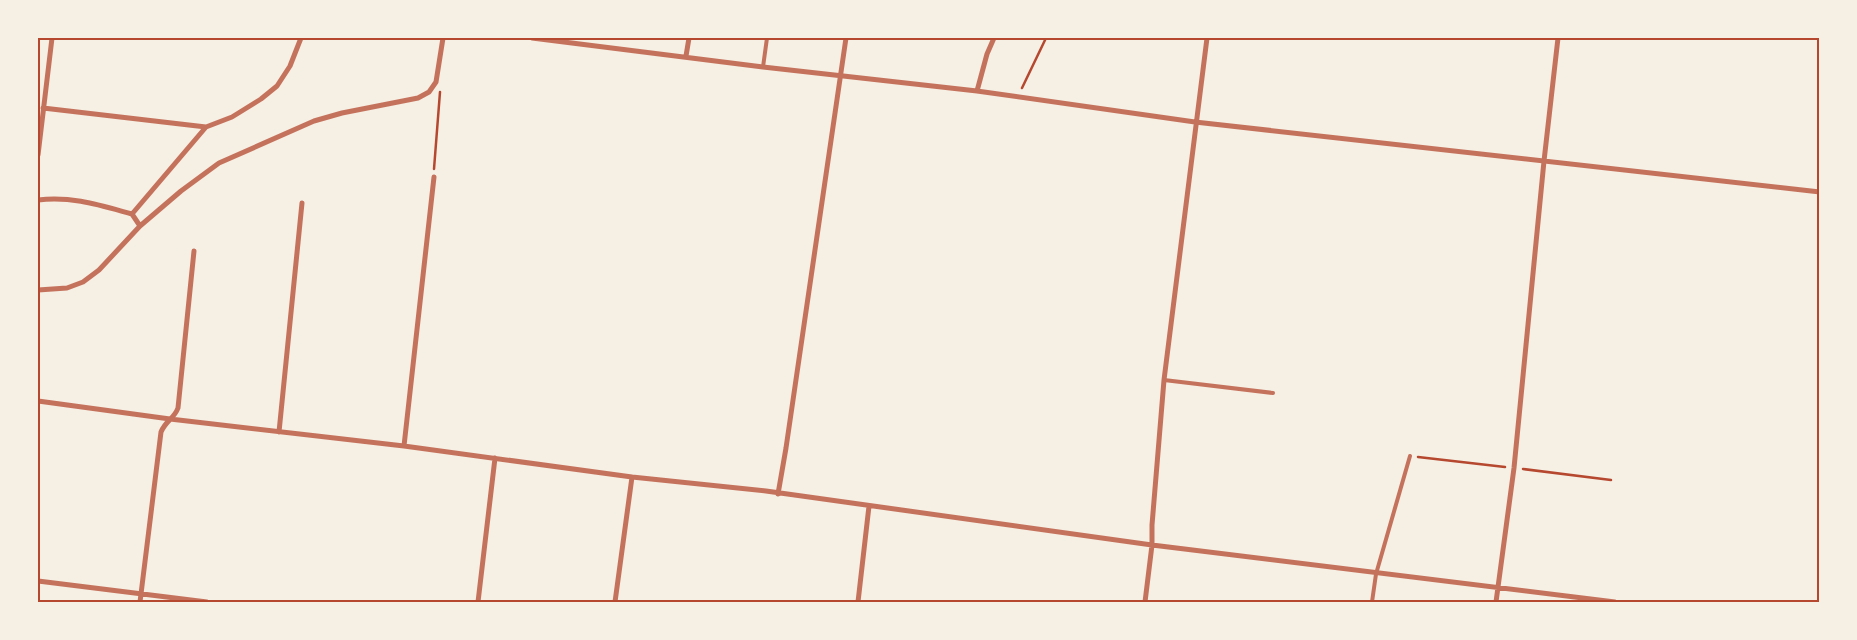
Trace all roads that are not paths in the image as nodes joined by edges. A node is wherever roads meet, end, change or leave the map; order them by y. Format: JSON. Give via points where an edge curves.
{"nodes":[{"id":1,"x":52,"y":38,"type":"edge"},
{"id":2,"x":301,"y":38,"type":"edge"},
{"id":3,"x":443,"y":38,"type":"edge"},
{"id":4,"x":532,"y":38,"type":"edge"},
{"id":5,"x":689,"y":38,"type":"edge"},
{"id":6,"x":767,"y":38,"type":"edge"},
{"id":7,"x":846,"y":38,"type":"edge"},
{"id":8,"x":994,"y":38,"type":"edge"},
{"id":9,"x":1207,"y":38,"type":"edge"},
{"id":10,"x":1558,"y":38,"type":"edge"},
{"id":11,"x":686,"y":56,"type":"junction"},
{"id":12,"x":763,"y":67,"type":"junction"},
{"id":13,"x":841,"y":75,"type":"junction"},
{"id":14,"x":977,"y":91,"type":"junction"},
{"id":15,"x":43,"y":108,"type":"junction"},
{"id":16,"x":1195,"y":122,"type":"junction"},
{"id":17,"x":206,"y":127,"type":"junction"},
{"id":18,"x":38,"y":155,"type":"edge"},
{"id":19,"x":1544,"y":161,"type":"junction"},
{"id":20,"x":434,"y":178,"type":"road end"},
{"id":21,"x":1820,"y":192,"type":"edge"},
{"id":22,"x":38,"y":200,"type":"edge"},
{"id":23,"x":302,"y":202,"type":"dead end"},
{"id":24,"x":132,"y":214,"type":"junction"},
{"id":25,"x":140,"y":226,"type":"junction"},
{"id":26,"x":194,"y":251,"type":"dead end"},
{"id":27,"x":38,"y":290,"type":"edge"},
{"id":28,"x":1164,"y":380,"type":"junction"},
{"id":29,"x":1273,"y":393,"type":"dead end"},
{"id":30,"x":38,"y":401,"type":"edge"},
{"id":31,"x":170,"y":419,"type":"junction"},
{"id":32,"x":279,"y":432,"type":"junction"},
{"id":33,"x":404,"y":446,"type":"junction"},
{"id":34,"x":1410,"y":456,"type":"road end"},
{"id":35,"x":495,"y":458,"type":"junction"},
{"id":36,"x":632,"y":477,"type":"junction"},
{"id":37,"x":778,"y":494,"type":"junction"},
{"id":38,"x":869,"y":506,"type":"junction"},
{"id":39,"x":1152,"y":545,"type":"junction"},
{"id":40,"x":1376,"y":574,"type":"junction"},
{"id":41,"x":38,"y":581,"type":"edge"},
{"id":42,"x":1498,"y":588,"type":"junction"},
{"id":43,"x":141,"y":595,"type":"junction"},
{"id":44,"x":140,"y":602,"type":"edge"},
{"id":45,"x":207,"y":602,"type":"edge"},
{"id":46,"x":478,"y":602,"type":"edge"},
{"id":47,"x":615,"y":602,"type":"edge"},
{"id":48,"x":858,"y":602,"type":"edge"},
{"id":49,"x":1145,"y":602,"type":"edge"},
{"id":50,"x":1372,"y":602,"type":"edge"},
{"id":51,"x":1496,"y":602,"type":"edge"},
{"id":52,"x":1615,"y":602,"type":"edge"}],
"edges":[{"from":1,"to":15,"type":"street"},
{"from":2,"to":17,"type":"street","via":[[290,66],[277,86],[232,117]]},
{"from":3,"to":25,"type":"street","via":[[436,82],[429,92],[418,98],[314,121],[220,163]]},
{"from":4,"to":11,"type":"street"},
{"from":5,"to":11,"type":"street"},
{"from":6,"to":12,"type":"lane"},
{"from":7,"to":13,"type":"street"},
{"from":8,"to":14,"type":"street"},
{"from":9,"to":16,"type":"street"},
{"from":10,"to":19,"type":"street"},
{"from":11,"to":12,"type":"street"},
{"from":12,"to":13,"type":"street"},
{"from":13,"to":14,"type":"street"},
{"from":13,"to":37,"type":"street"},
{"from":14,"to":16,"type":"street"},
{"from":15,"to":17,"type":"street"},
{"from":15,"to":18,"type":"street"},
{"from":16,"to":19,"type":"street"},
{"from":16,"to":28,"type":"street"},
{"from":17,"to":24,"type":"street"},
{"from":19,"to":21,"type":"street"},
{"from":19,"to":42,"type":"street","via":[[1514,468]]},
{"from":20,"to":33,"type":"street"},
{"from":22,"to":24,"type":"street","via":[[59,198]]},
{"from":23,"to":32,"type":"street"},
{"from":24,"to":25,"type":"street"},
{"from":25,"to":27,"type":"street","via":[[99,270],[83,282],[67,288]]},
{"from":26,"to":31,"type":"street","via":[[178,408]]},
{"from":28,"to":29,"type":"lane"},
{"from":28,"to":39,"type":"street"},
{"from":30,"to":31,"type":"street"},
{"from":31,"to":32,"type":"street"},
{"from":31,"to":43,"type":"street","via":[[164,423],[162,432]]},
{"from":32,"to":33,"type":"street"},
{"from":33,"to":35,"type":"street"},
{"from":34,"to":40,"type":"lane"},
{"from":35,"to":36,"type":"street"},
{"from":35,"to":46,"type":"street"},
{"from":36,"to":37,"type":"street"},
{"from":36,"to":47,"type":"street"},
{"from":37,"to":38,"type":"street"},
{"from":38,"to":39,"type":"street"},
{"from":38,"to":48,"type":"street"},
{"from":39,"to":40,"type":"street"},
{"from":39,"to":49,"type":"street"},
{"from":40,"to":42,"type":"street"},
{"from":40,"to":50,"type":"lane"},
{"from":41,"to":43,"type":"street"},
{"from":42,"to":51,"type":"street"},
{"from":42,"to":52,"type":"street"},
{"from":43,"to":44,"type":"street"},
{"from":43,"to":45,"type":"street"}]}
